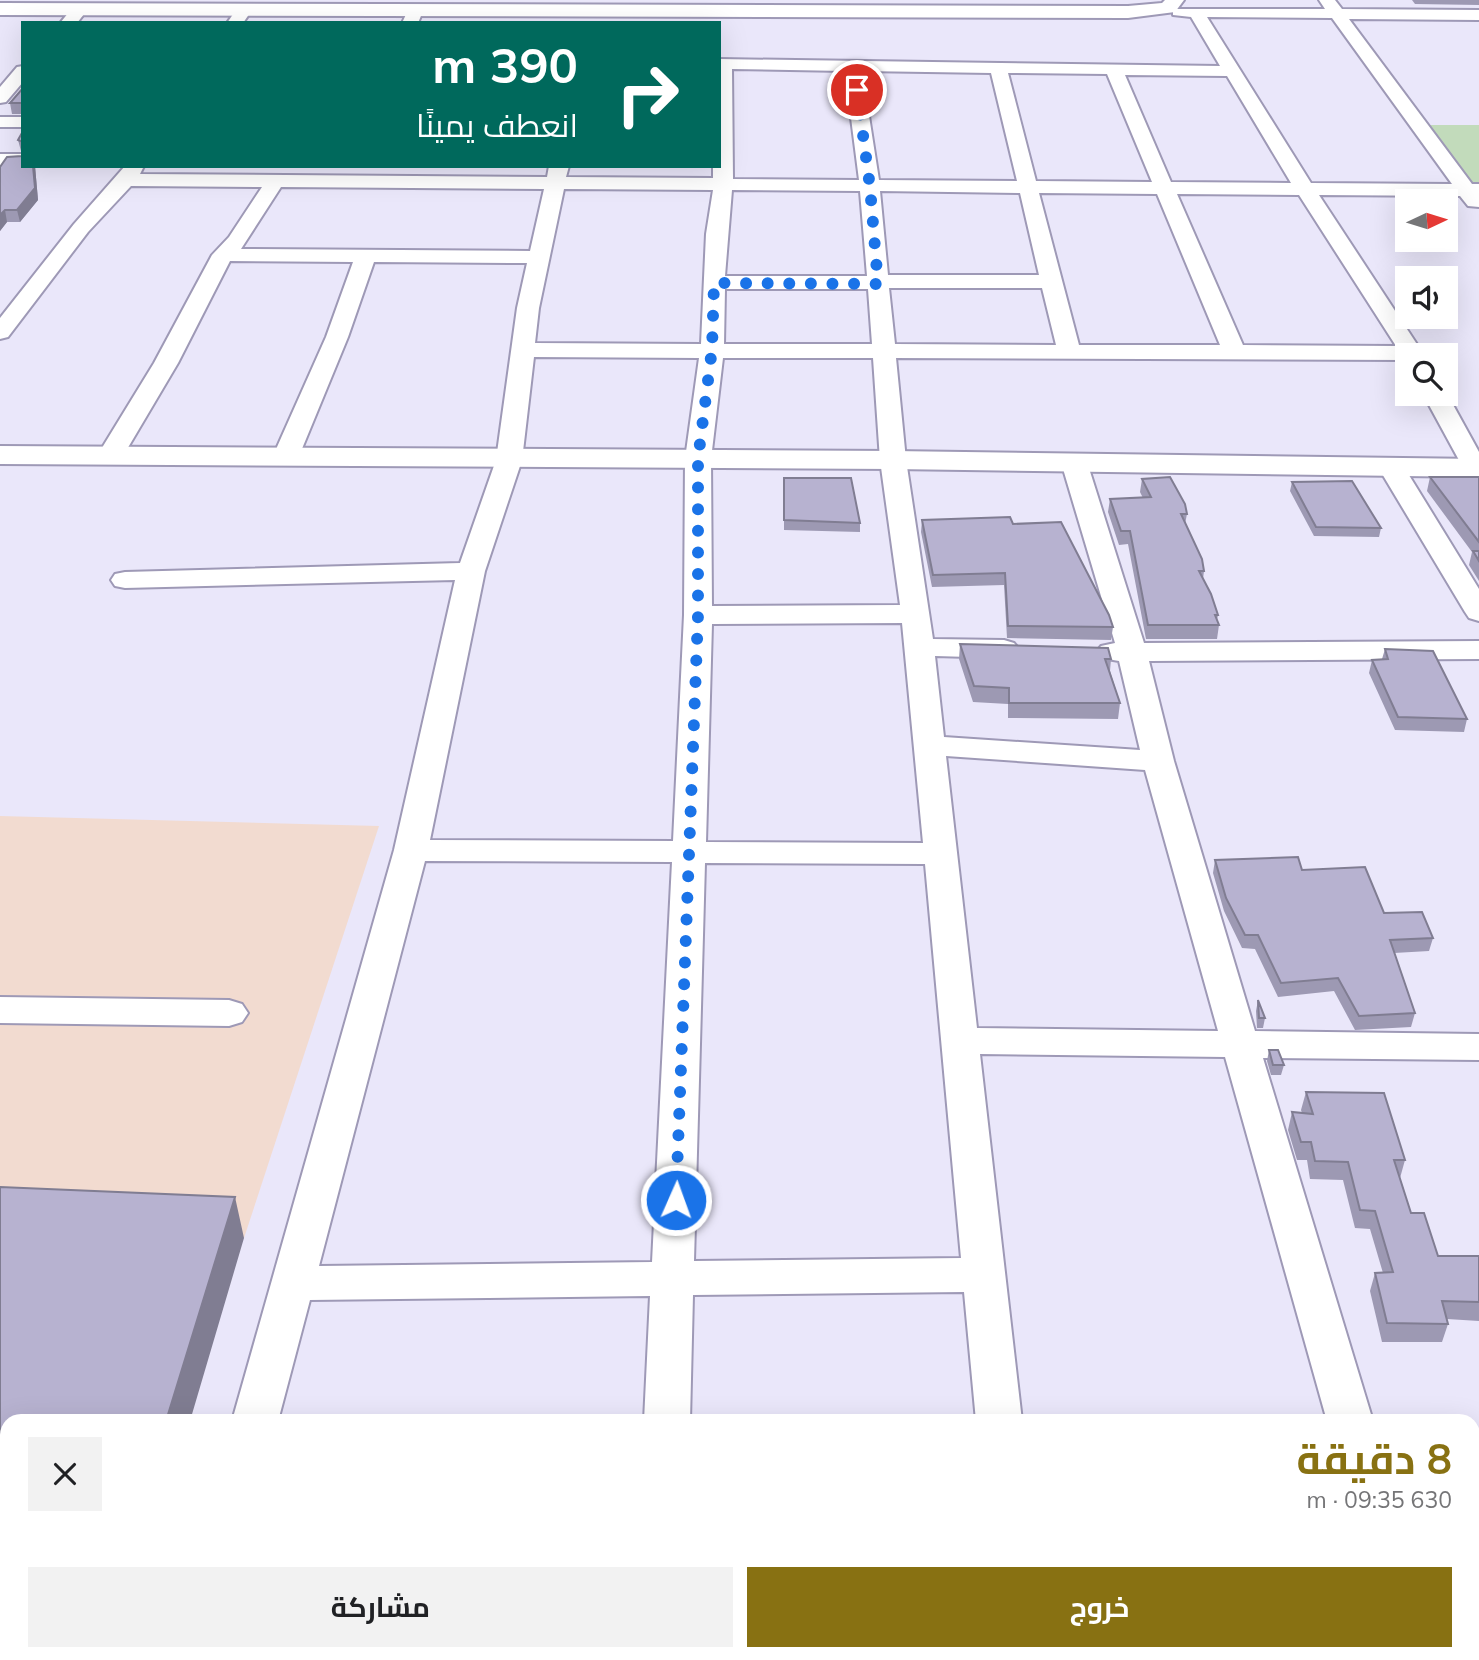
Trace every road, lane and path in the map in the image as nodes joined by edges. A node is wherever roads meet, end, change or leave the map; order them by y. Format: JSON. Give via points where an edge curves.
{"nodes":[{"id":1,"x":1175,"y":0,"type":"edge"},
{"id":2,"x":1331,"y":7,"type":"edge"},
{"id":3,"x":0,"y":9,"type":"edge"},
{"id":4,"x":1152,"y":12,"type":"junction"},
{"id":5,"x":1196,"y":12,"type":"junction"},
{"id":6,"x":1479,"y":15,"type":"edge"},
{"id":7,"x":74,"y":16,"type":"edge"},
{"id":8,"x":240,"y":16,"type":"edge"},
{"id":9,"x":412,"y":17,"type":"edge"},
{"id":10,"x":721,"y":64,"type":"edge"},
{"id":11,"x":853,"y":65,"type":"junction"},
{"id":12,"x":998,"y":66,"type":"junction"},
{"id":13,"x":1114,"y":70,"type":"junction"},
{"id":14,"x":1233,"y":71,"type":"junction"},
{"id":15,"x":21,"y":73,"type":"edge"},
{"id":16,"x":0,"y":98,"type":"edge"},
{"id":17,"x":0,"y":122,"type":"edge"},
{"id":18,"x":21,"y":122,"type":"edge"},
{"id":19,"x":0,"y":160,"type":"edge"},
{"id":20,"x":21,"y":160,"type":"edge"},
{"id":21,"x":131,"y":173,"type":"edge"},
{"id":22,"x":557,"y":175,"type":"edge"},
{"id":23,"x":276,"y":180,"type":"junction"},
{"id":24,"x":723,"y":186,"type":"junction"},
{"id":25,"x":870,"y":187,"type":"junction"},
{"id":26,"x":1028,"y":188,"type":"junction"},
{"id":27,"x":1164,"y":189,"type":"junction"},
{"id":28,"x":1305,"y":189,"type":"junction"},
{"id":29,"x":1475,"y":190,"type":"edge"},
{"id":30,"x":1479,"y":207,"type":"edge"},
{"id":31,"x":223,"y":255,"type":"junction"},
{"id":32,"x":366,"y":256,"type":"junction"},
{"id":33,"x":540,"y":257,"type":"junction"},
{"id":34,"x":1052,"y":281,"type":"junction"},
{"id":35,"x":714,"y":283,"type":"junction"},
{"id":36,"x":878,"y":284,"type":"junction"},
{"id":37,"x":0,"y":332,"type":"edge"},
{"id":38,"x":1406,"y":343,"type":"edge"},
{"id":39,"x":712,"y":349,"type":"junction"},
{"id":40,"x":883,"y":349,"type":"junction"},
{"id":41,"x":524,"y":350,"type":"junction"},
{"id":42,"x":1069,"y":351,"type":"junction"},
{"id":43,"x":1234,"y":352,"type":"junction"},
{"id":44,"x":1395,"y":354,"type":"edge"},
{"id":45,"x":1441,"y":406,"type":"edge"},
{"id":46,"x":0,"y":455,"type":"edge"},
{"id":47,"x":110,"y":456,"type":"junction"},
{"id":48,"x":286,"y":456,"type":"junction"},
{"id":49,"x":698,"y":459,"type":"junction"},
{"id":50,"x":509,"y":460,"type":"junction"},
{"id":51,"x":893,"y":460,"type":"junction"},
{"id":52,"x":1074,"y":463,"type":"junction"},
{"id":53,"x":1391,"y":467,"type":"junction"},
{"id":54,"x":1477,"y":468,"type":"edge"},
{"id":55,"x":471,"y":571,"type":"junction"},
{"id":56,"x":125,"y":580,"type":"dead end"},
{"id":57,"x":1479,"y":612,"type":"edge"},
{"id":58,"x":916,"y":614,"type":"junction"},
{"id":59,"x":698,"y":615,"type":"junction"},
{"id":60,"x":919,"y":647,"type":"junction"},
{"id":61,"x":1026,"y":650,"type":"edge"},
{"id":62,"x":1479,"y":650,"type":"edge"},
{"id":63,"x":1079,"y":651,"type":"edge"},
{"id":64,"x":1132,"y":652,"type":"junction"},
{"id":65,"x":930,"y":745,"type":"junction"},
{"id":66,"x":1158,"y":761,"type":"junction"},
{"id":67,"x":411,"y":850,"type":"junction"},
{"id":68,"x":689,"y":851,"type":"junction"},
{"id":69,"x":941,"y":854,"type":"junction"},
{"id":70,"x":0,"y":1010,"type":"edge"},
{"id":71,"x":229,"y":1013,"type":"dead end"},
{"id":72,"x":960,"y":1041,"type":"junction"},
{"id":73,"x":1241,"y":1043,"type":"junction"},
{"id":74,"x":1479,"y":1047,"type":"edge"},
{"id":75,"x":984,"y":1275,"type":"junction"},
{"id":76,"x":673,"y":1280,"type":"junction"},
{"id":77,"x":292,"y":1283,"type":"junction"},
{"id":78,"x":257,"y":1414,"type":"edge"},
{"id":79,"x":667,"y":1414,"type":"edge"},
{"id":80,"x":998,"y":1414,"type":"edge"},
{"id":81,"x":1348,"y":1414,"type":"edge"}],
"edges":[{"from":1,"to":4,"type":"street","via":[[1168,8]]},
{"from":2,"to":5,"type":"street"},
{"from":2,"to":6,"type":"street"},
{"from":2,"to":29,"type":"street"},
{"from":3,"to":7,"type":"street"},
{"from":4,"to":5,"type":"street"},
{"from":4,"to":9,"type":"street"},
{"from":5,"to":14,"type":"street"},
{"from":7,"to":8,"type":"street"},
{"from":8,"to":9,"type":"street"},
{"from":10,"to":11,"type":"street"},
{"from":10,"to":24,"type":"street"},
{"from":11,"to":12,"type":"street"},
{"from":11,"to":25,"type":"street"},
{"from":12,"to":13,"type":"street"},
{"from":12,"to":26,"type":"street"},
{"from":13,"to":14,"type":"street"},
{"from":13,"to":27,"type":"street"},
{"from":14,"to":28,"type":"street"},
{"from":15,"to":16,"type":"street"},
{"from":17,"to":18,"type":"street"},
{"from":19,"to":20,"type":"street"},
{"from":21,"to":23,"type":"street"},
{"from":21,"to":37,"type":"street"},
{"from":22,"to":23,"type":"street"},
{"from":22,"to":24,"type":"street"},
{"from":22,"to":33,"type":"street"},
{"from":23,"to":31,"type":"street"},
{"from":24,"to":25,"type":"street"},
{"from":24,"to":35,"type":"street"},
{"from":25,"to":26,"type":"street"},
{"from":25,"to":36,"type":"street"},
{"from":26,"to":27,"type":"street"},
{"from":26,"to":34,"type":"street"},
{"from":27,"to":28,"type":"street"},
{"from":27,"to":43,"type":"street"},
{"from":28,"to":29,"type":"street"},
{"from":28,"to":38,"type":"street"},
{"from":29,"to":30,"type":"street"},
{"from":31,"to":32,"type":"street"},
{"from":31,"to":47,"type":"street"},
{"from":32,"to":33,"type":"street"},
{"from":32,"to":48,"type":"street"},
{"from":33,"to":41,"type":"street"},
{"from":34,"to":36,"type":"street"},
{"from":34,"to":42,"type":"street"},
{"from":35,"to":36,"type":"street"},
{"from":35,"to":39,"type":"street"},
{"from":36,"to":40,"type":"street"},
{"from":39,"to":40,"type":"street"},
{"from":39,"to":41,"type":"street"},
{"from":39,"to":49,"type":"street"},
{"from":40,"to":42,"type":"street"},
{"from":40,"to":51,"type":"street"},
{"from":41,"to":50,"type":"street"},
{"from":42,"to":43,"type":"street"},
{"from":43,"to":44,"type":"street"},
{"from":45,"to":54,"type":"street"},
{"from":46,"to":47,"type":"street"},
{"from":47,"to":48,"type":"street"},
{"from":48,"to":50,"type":"street"},
{"from":49,"to":50,"type":"street"},
{"from":49,"to":51,"type":"street"},
{"from":49,"to":59,"type":"street"},
{"from":50,"to":55,"type":"street"},
{"from":51,"to":52,"type":"street"},
{"from":51,"to":58,"type":"street"},
{"from":52,"to":53,"type":"street"},
{"from":52,"to":64,"type":"street"},
{"from":53,"to":54,"type":"street"},
{"from":53,"to":57,"type":"street"},
{"from":55,"to":56,"type":"street"},
{"from":55,"to":67,"type":"street"},
{"from":58,"to":59,"type":"street"},
{"from":58,"to":60,"type":"street"},
{"from":59,"to":68,"type":"street"},
{"from":60,"to":61,"type":"street"},
{"from":60,"to":65,"type":"street"},
{"from":62,"to":64,"type":"street"},
{"from":63,"to":64,"type":"street"},
{"from":64,"to":66,"type":"street"},
{"from":65,"to":66,"type":"street"},
{"from":65,"to":69,"type":"street"},
{"from":66,"to":73,"type":"street"},
{"from":67,"to":68,"type":"street"},
{"from":67,"to":77,"type":"street"},
{"from":68,"to":69,"type":"street"},
{"from":68,"to":76,"type":"street"},
{"from":69,"to":72,"type":"street"},
{"from":70,"to":71,"type":"street"},
{"from":72,"to":73,"type":"street"},
{"from":72,"to":75,"type":"street"},
{"from":73,"to":74,"type":"street"},
{"from":73,"to":81,"type":"street"},
{"from":75,"to":76,"type":"street"},
{"from":75,"to":80,"type":"street"},
{"from":76,"to":77,"type":"street"},
{"from":76,"to":79,"type":"street"},
{"from":77,"to":78,"type":"street"}]}
